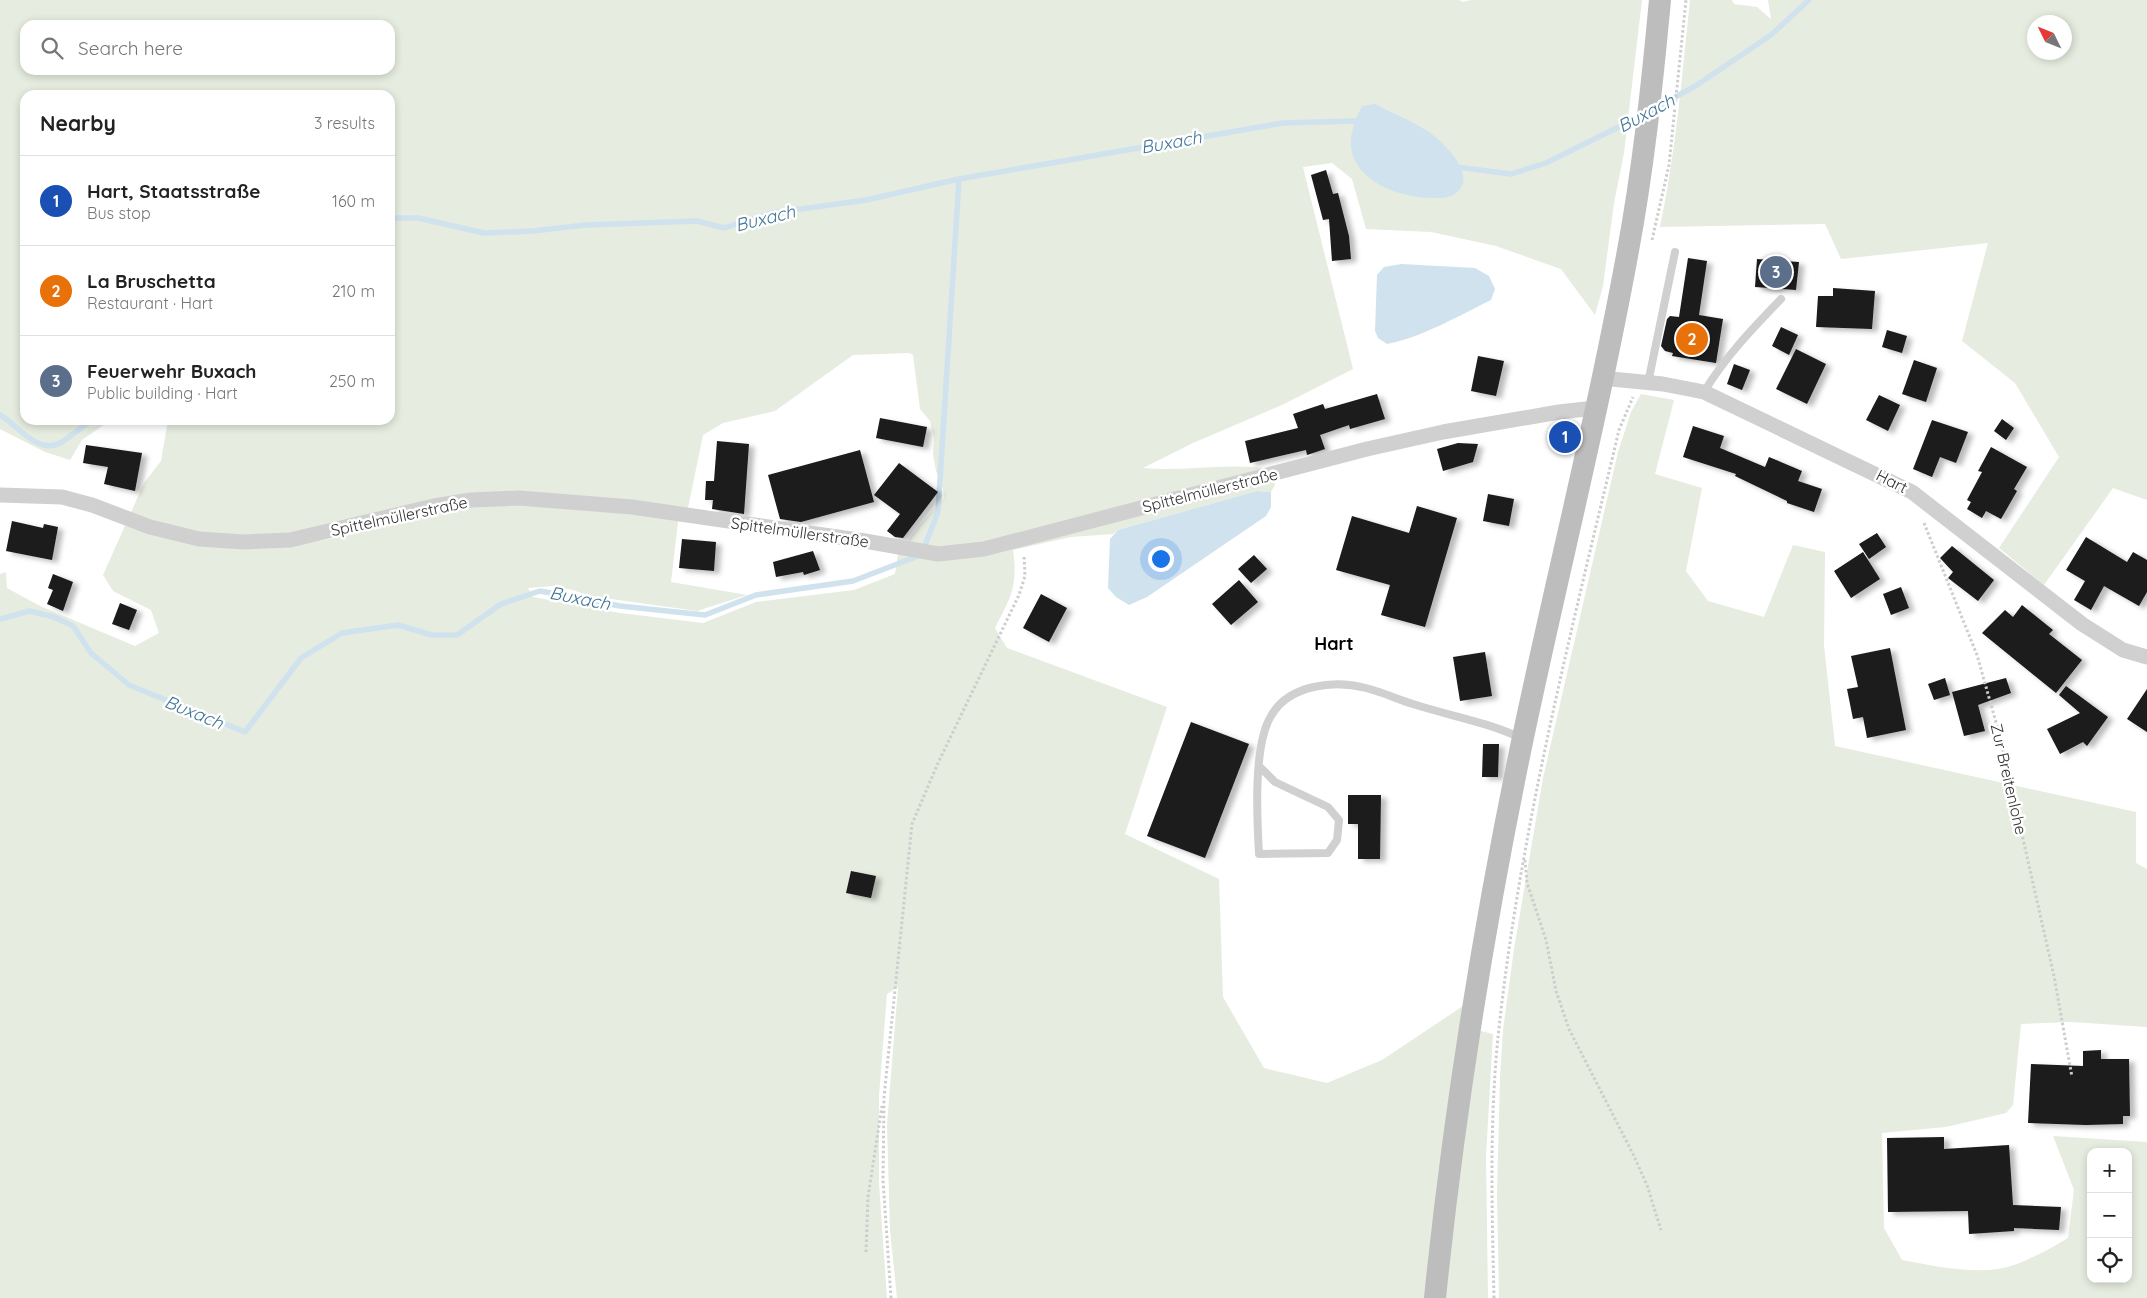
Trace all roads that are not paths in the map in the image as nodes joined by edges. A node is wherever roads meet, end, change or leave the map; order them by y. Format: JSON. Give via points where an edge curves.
{"nodes":[{"id":1,"x":1660,"y":0,"type":"edge"},
{"id":2,"x":1675,"y":252,"type":"dead end"},
{"id":3,"x":1781,"y":299,"type":"dead end"},
{"id":4,"x":1601,"y":378,"type":"junction"},
{"id":5,"x":1642,"y":382,"type":"junction"},
{"id":6,"x":1704,"y":392,"type":"junction"},
{"id":7,"x":1595,"y":408,"type":"junction"},
{"id":8,"x":0,"y":495,"type":"edge"},
{"id":9,"x":2147,"y":657,"type":"edge"},
{"id":10,"x":1522,"y":739,"type":"junction"},
{"id":11,"x":1260,"y":767,"type":"junction"},
{"id":12,"x":1434,"y":1298,"type":"edge"}],
"edges":[{"from":1,"to":4,"type":"main road","via":[[1645,141],[1628,253]]},
{"from":2,"to":5,"type":"lane"},
{"from":3,"to":6,"type":"lane","via":[[1746,336]]},
{"from":4,"to":5,"type":"street","name":"Hart"},
{"from":4,"to":7,"type":"main road"},
{"from":5,"to":6,"type":"street","name":"Hart"},
{"from":6,"to":9,"type":"street","name":"Hart","via":[[1912,492],[2082,624],[2124,650]]},
{"from":7,"to":8,"type":"street","name":"Spittelmüllerstraße","via":[[1442,432],[984,549],[938,554],[632,507],[519,498],[443,504],[290,540],[244,542],[199,539],[150,528],[62,497]]},
{"from":7,"to":10,"type":"main road"},
{"from":10,"to":11,"type":"lane","via":[[1478,721],[1414,705],[1366,688],[1340,684],[1310,687],[1290,697],[1271,715],[1262,738]]},
{"from":10,"to":12,"type":"main road","via":[[1469,1043]]},
{"from":11,"to":11,"type":"lane","via":[[1259,854],[1328,853],[1337,840],[1339,820],[1328,807],[1275,782]]}]}
